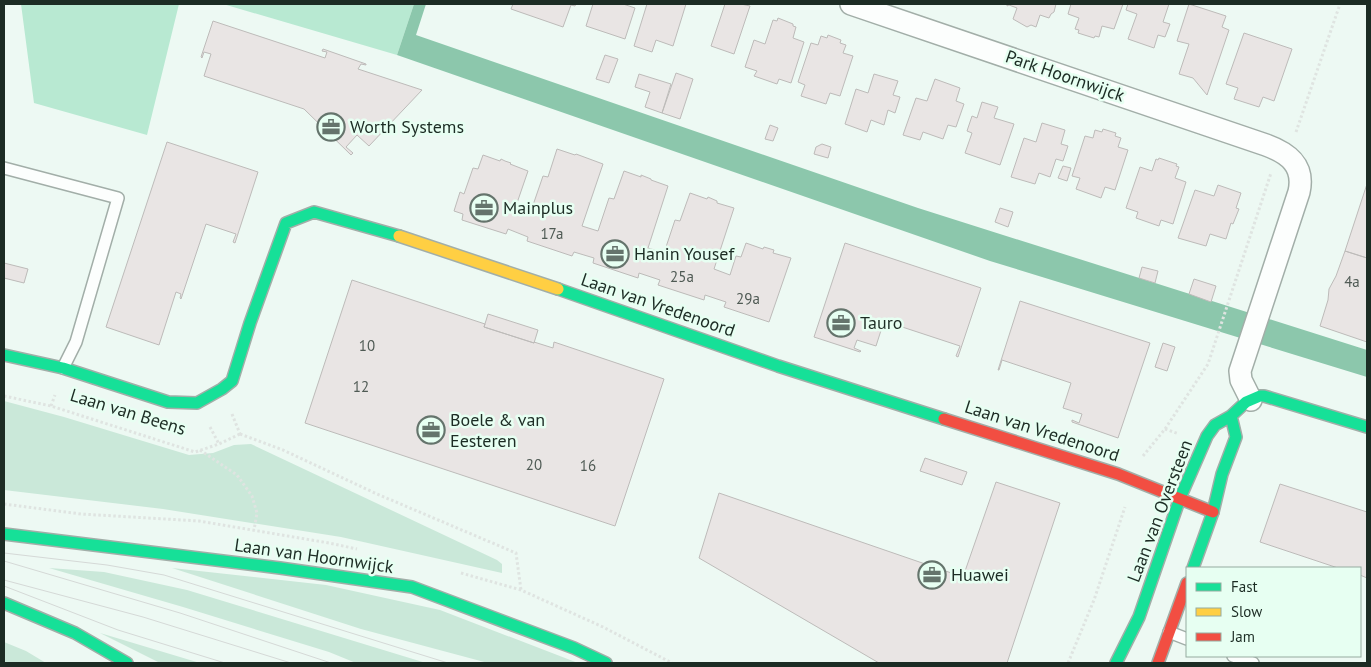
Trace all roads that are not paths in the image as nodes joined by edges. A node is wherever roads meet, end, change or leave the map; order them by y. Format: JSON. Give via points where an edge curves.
{"nodes":[{"id":1,"x":851,"y":4,"type":"edge"},
{"id":2,"x":4,"y":168,"type":"edge"},
{"id":3,"x":4,"y":355,"type":"edge"},
{"id":4,"x":62,"y":368,"type":"junction"},
{"id":5,"x":1251,"y":400,"type":"junction"},
{"id":6,"x":197,"y":403,"type":"joint"},
{"id":7,"x":1232,"y":416,"type":"junction"},
{"id":8,"x":1367,"y":427,"type":"edge"},
{"id":9,"x":1180,"y":498,"type":"junction"},
{"id":10,"x":1213,"y":512,"type":"junction"},
{"id":11,"x":4,"y":534,"type":"edge"},
{"id":12,"x":1193,"y":567,"type":"edge"},
{"id":13,"x":1186,"y":586,"type":"edge"},
{"id":14,"x":4,"y":603,"type":"edge"},
{"id":15,"x":1169,"y":632,"type":"junction"},
{"id":16,"x":1186,"y":639,"type":"edge"},
{"id":17,"x":1236,"y":657,"type":"edge"},
{"id":18,"x":128,"y":663,"type":"edge"},
{"id":19,"x":606,"y":663,"type":"edge"},
{"id":20,"x":1116,"y":663,"type":"edge"},
{"id":21,"x":1158,"y":663,"type":"edge"},
{"id":22,"x":1253,"y":663,"type":"edge"}],
"edges":[{"from":1,"to":5,"type":"street","name":"Park Hoornwijck","via":[[1287,155],[1296,165],[1300,187],[1240,371]]},
{"from":2,"to":4,"type":"lane","via":[[118,198],[76,342]]},
{"from":3,"to":4,"type":"street","name":"Laan van Beens"},
{"from":4,"to":6,"type":"street","name":"Laan van Beens","via":[[168,402]]},
{"from":5,"to":7,"type":"street","name":"Laan van Oversteen"},
{"from":5,"to":8,"type":"street","via":[[1260,396],[1273,398]]},
{"from":6,"to":9,"type":"street","name":"Laan van Vredenoord","via":[[232,381],[286,223],[314,212],[388,232],[778,366],[1118,474]]},
{"from":7,"to":9,"type":"street","name":"Laan van Oversteen","via":[[1214,425]]},
{"from":7,"to":10,"type":"street","via":[[1236,437],[1222,474]]},
{"from":9,"to":10,"type":"street","name":"Laan van Vredenoord"},
{"from":9,"to":20,"type":"street","name":"Laan van Oversteen","via":[[1139,617]]},
{"from":10,"to":12,"type":"street"},
{"from":11,"to":19,"type":"street","name":"Laan van Hoornwijck","via":[[412,587]]},
{"from":13,"to":15,"type":"street"},
{"from":14,"to":18,"type":"street","via":[[75,633]]},
{"from":15,"to":16,"type":"lane"},
{"from":15,"to":21,"type":"street"},
{"from":17,"to":22,"type":"lane"}]}
